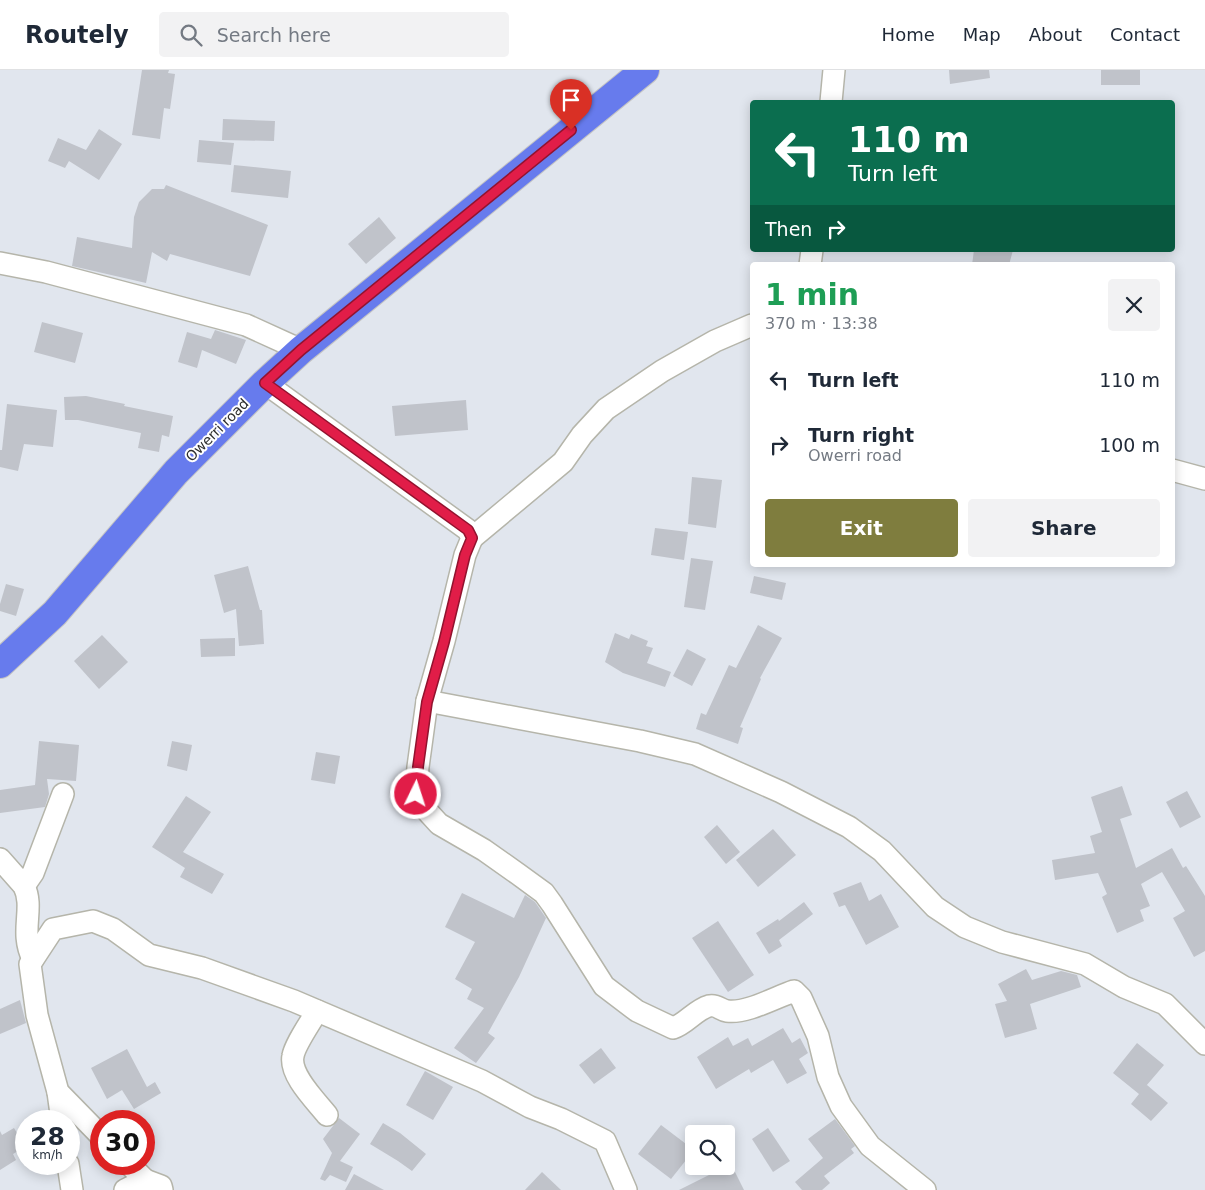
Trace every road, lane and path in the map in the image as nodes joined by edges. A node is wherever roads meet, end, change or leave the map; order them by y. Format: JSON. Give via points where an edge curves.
{"nodes":[{"id":1,"x":645,"y":70,"type":"edge"},
{"id":2,"x":834,"y":70,"type":"edge"},
{"id":3,"x":831,"y":100,"type":"edge"},
{"id":4,"x":0,"y":263,"type":"edge"},
{"id":5,"x":750,"y":326,"type":"edge"},
{"id":6,"x":301,"y":350,"type":"junction"},
{"id":7,"x":265,"y":383,"type":"junction"},
{"id":8,"x":1175,"y":471,"type":"edge"},
{"id":9,"x":1205,"y":479,"type":"edge"},
{"id":10,"x":472,"y":538,"type":"junction"},
{"id":11,"x":0,"y":664,"type":"edge"},
{"id":12,"x":427,"y":702,"type":"junction"},
{"id":13,"x":63,"y":794,"type":"dead end"},
{"id":14,"x":0,"y":860,"type":"edge"},
{"id":15,"x":24,"y":886,"type":"junction"},
{"id":16,"x":33,"y":958,"type":"junction"},
{"id":17,"x":317,"y":1011,"type":"junction"},
{"id":18,"x":1205,"y":1044,"type":"edge"},
{"id":19,"x":58,"y":1092,"type":"junction"},
{"id":20,"x":60,"y":1110,"type":"edge"},
{"id":21,"x":327,"y":1115,"type":"dead end"},
{"id":22,"x":90,"y":1125,"type":"edge"},
{"id":23,"x":70,"y":1175,"type":"edge"},
{"id":24,"x":142,"y":1175,"type":"edge"},
{"id":25,"x":154,"y":1185,"type":"edge"},
{"id":26,"x":72,"y":1190,"type":"edge"},
{"id":27,"x":125,"y":1190,"type":"edge"},
{"id":28,"x":626,"y":1190,"type":"edge"},
{"id":29,"x":925,"y":1190,"type":"edge"}],
"edges":[{"from":1,"to":6,"type":"main road","name":"Owerri road"},
{"from":2,"to":3,"type":"street"},
{"from":4,"to":6,"type":"street","via":[[46,272],[246,325]]},
{"from":5,"to":10,"type":"street","via":[[715,341],[662,371],[606,409],[562,462]]},
{"from":6,"to":7,"type":"main road","name":"Owerri road"},
{"from":7,"to":10,"type":"street","via":[[468,530]]},
{"from":7,"to":11,"type":"main road","name":"Owerri road","via":[[176,472],[55,613]]},
{"from":8,"to":9,"type":"street"},
{"from":10,"to":12,"type":"street"},
{"from":12,"to":18,"type":"street","via":[[696,754],[849,827],[882,851],[936,906],[965,927],[1002,942],[1085,964],[1124,987],[1165,1004]]},
{"from":12,"to":29,"type":"street","via":[[416,794],[439,824],[484,850],[544,894],[604,986],[637,1011],[673,1028],[707,1006],[716,1005],[726,1011],[750,1008],[794,990],[801,998],[818,1036],[828,1077],[842,1106],[870,1146]]},
{"from":13,"to":15,"type":"street","via":[[33,873]]},
{"from":14,"to":15,"type":"street"},
{"from":15,"to":16,"type":"street","via":[[28,898],[26,938]]},
{"from":16,"to":17,"type":"street","via":[[53,929],[93,921],[114,929],[149,955],[202,968]]},
{"from":16,"to":19,"type":"street","via":[[30,964],[37,1015]]},
{"from":17,"to":21,"type":"street","via":[[292,1056],[301,1083]]},
{"from":17,"to":28,"type":"street","via":[[482,1081],[605,1141]]},
{"from":19,"to":20,"type":"street"},
{"from":19,"to":22,"type":"street"},
{"from":23,"to":26,"type":"street"},
{"from":24,"to":25,"type":"street"},
{"from":25,"to":27,"type":"street"}]}
